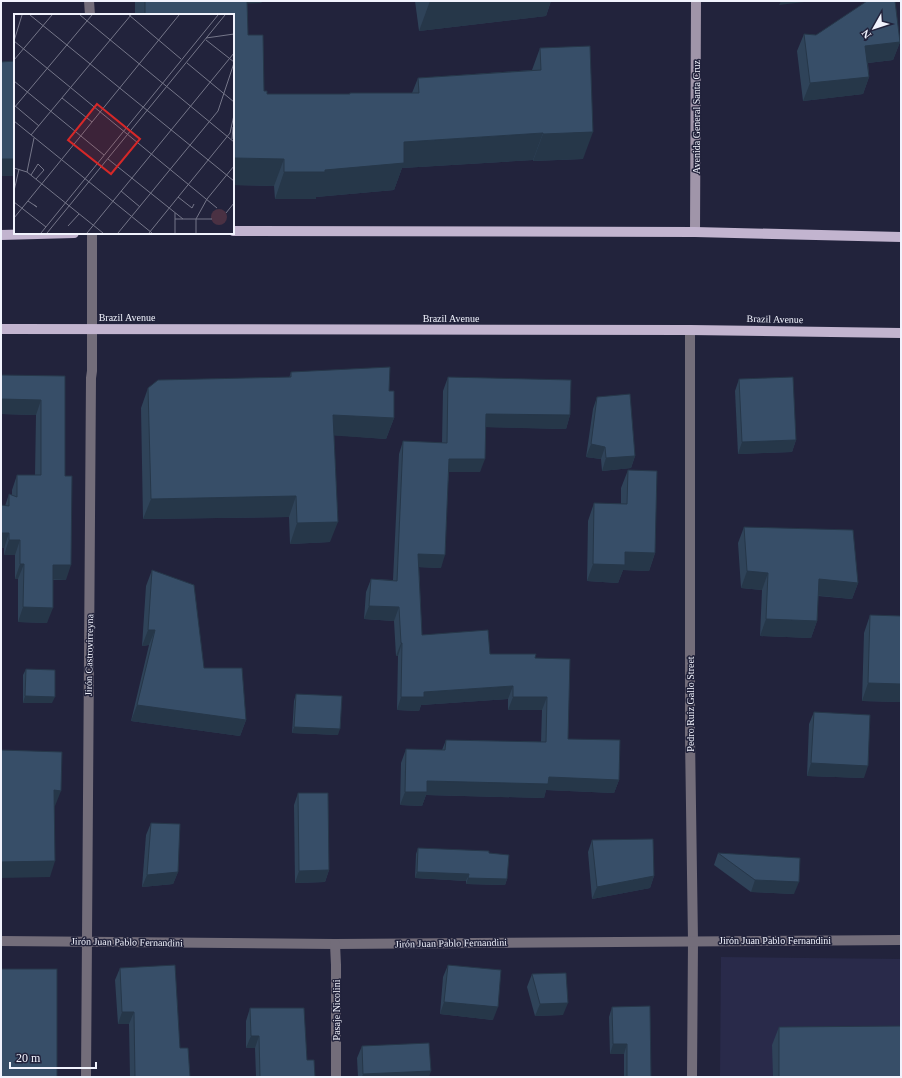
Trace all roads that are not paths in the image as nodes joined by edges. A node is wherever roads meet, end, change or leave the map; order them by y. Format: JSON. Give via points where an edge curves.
{"nodes":[{"id":1,"x":90,"y":1,"type":"edge"},
{"id":2,"x":696,"y":1,"type":"edge"},
{"id":3,"x":90,"y":14,"type":"edge"},
{"id":4,"x":234,"y":231,"type":"edge"},
{"id":5,"x":695,"y":232,"type":"junction"},
{"id":6,"x":38,"y":234,"type":"edge"},
{"id":7,"x":92,"y":234,"type":"edge"},
{"id":8,"x":1,"y":235,"type":"edge"},
{"id":9,"x":901,"y":237,"type":"edge"},
{"id":10,"x":1,"y":329,"type":"edge"},
{"id":11,"x":92,"y":329,"type":"junction"},
{"id":12,"x":690,"y":330,"type":"junction"},
{"id":13,"x":901,"y":333,"type":"edge"},
{"id":14,"x":901,"y":940,"type":"edge"},
{"id":15,"x":1,"y":941,"type":"edge"},
{"id":16,"x":86,"y":941,"type":"junction"},
{"id":17,"x":693,"y":941,"type":"junction"},
{"id":18,"x":335,"y":944,"type":"junction"},
{"id":19,"x":86,"y":1077,"type":"edge"},
{"id":20,"x":336,"y":1077,"type":"edge"},
{"id":21,"x":692,"y":1077,"type":"edge"}],
"edges":[{"from":1,"to":3,"type":"street"},
{"from":2,"to":5,"type":"street","name":"Avenida General Santa Cruz"},
{"from":4,"to":5,"type":"main road"},
{"from":5,"to":9,"type":"main road"},
{"from":6,"to":8,"type":"main road"},
{"from":7,"to":11,"type":"street","name":"Jirón Castrovirreyna"},
{"from":10,"to":11,"type":"main road","name":"Brazil Avenue"},
{"from":11,"to":12,"type":"main road","name":"Brazil Avenue"},
{"from":11,"to":16,"type":"street","name":"Jirón Castrovirreyna"},
{"from":12,"to":13,"type":"main road","name":"Brazil Avenue"},
{"from":12,"to":17,"type":"street","name":"Pedro Ruiz Gallo Street","via":[[690,738]]},
{"from":14,"to":17,"type":"street","name":"Jirón Juan Pablo Fernandini"},
{"from":15,"to":16,"type":"street","name":"Jirón Juan Pablo Fernandini"},
{"from":16,"to":18,"type":"street","name":"Jirón Juan Pablo Fernandini"},
{"from":16,"to":19,"type":"street","name":"Jirón Castrovirreyna"},
{"from":17,"to":18,"type":"street","name":"Jirón Juan Pablo Fernandini"},
{"from":17,"to":21,"type":"street","name":"Pedro Ruiz Gallo Street"},
{"from":18,"to":20,"type":"street","name":"Pasaje Nicolini"}]}
